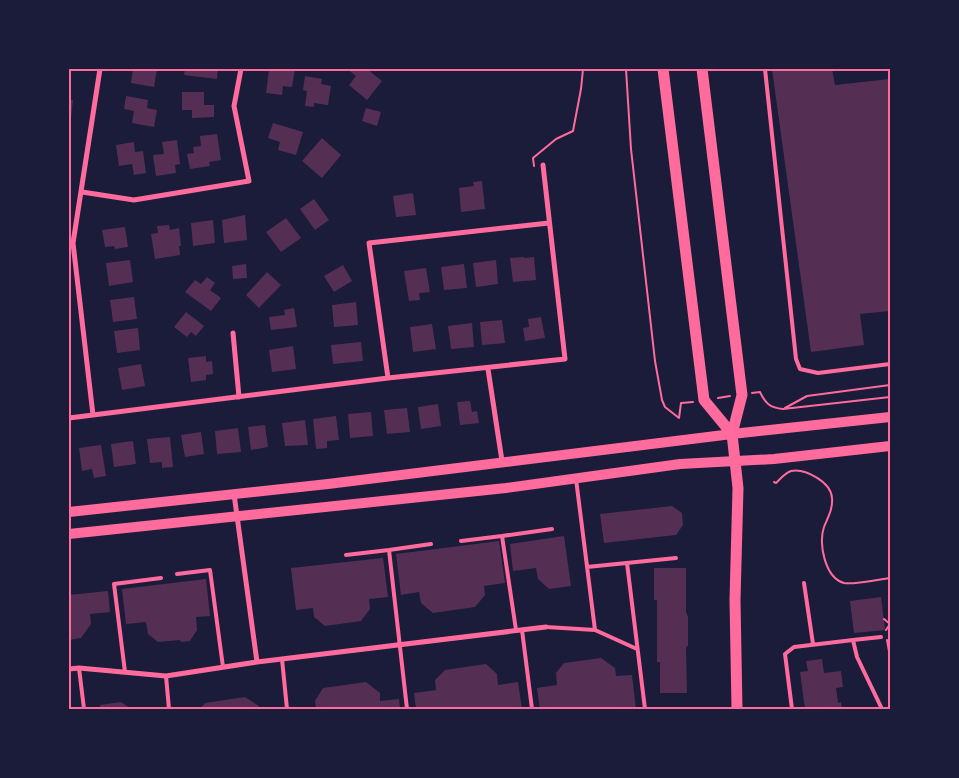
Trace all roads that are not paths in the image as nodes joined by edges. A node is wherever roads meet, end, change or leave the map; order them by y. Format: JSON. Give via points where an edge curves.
{"nodes":[{"id":1,"x":100,"y":69,"type":"edge"},
{"id":2,"x":241,"y":69,"type":"edge"},
{"id":3,"x":663,"y":69,"type":"edge"},
{"id":4,"x":702,"y":69,"type":"edge"},
{"id":5,"x":765,"y":69,"type":"edge"},
{"id":6,"x":543,"y":165,"type":"dead end"},
{"id":7,"x":82,"y":192,"type":"junction"},
{"id":8,"x":549,"y":223,"type":"junction"},
{"id":9,"x":233,"y":333,"type":"dead end"},
{"id":10,"x":890,"y":364,"type":"edge"},
{"id":11,"x":488,"y":369,"type":"junction"},
{"id":12,"x":388,"y":378,"type":"junction"},
{"id":13,"x":239,"y":397,"type":"junction"},
{"id":14,"x":93,"y":414,"type":"junction"},
{"id":15,"x":890,"y":417,"type":"edge"},
{"id":16,"x":69,"y":418,"type":"edge"},
{"id":17,"x":732,"y":434,"type":"junction"},
{"id":18,"x":890,"y":446,"type":"edge"},
{"id":19,"x":735,"y":461,"type":"junction"},
{"id":20,"x":502,"y":462,"type":"junction"},
{"id":21,"x":576,"y":478,"type":"junction"},
{"id":22,"x":234,"y":494,"type":"junction"},
{"id":23,"x":69,"y":512,"type":"edge"},
{"id":24,"x":237,"y":515,"type":"junction"},
{"id":25,"x":552,"y":529,"type":"dead end"},
{"id":26,"x":69,"y":534,"type":"edge"},
{"id":27,"x":502,"y":536,"type":"junction"},
{"id":28,"x":461,"y":541,"type":"dead end"},
{"id":29,"x":431,"y":544,"type":"dead end"},
{"id":30,"x":389,"y":550,"type":"junction"},
{"id":31,"x":346,"y":555,"type":"dead end"},
{"id":32,"x":676,"y":558,"type":"dead end"},
{"id":33,"x":627,"y":563,"type":"junction"},
{"id":34,"x":587,"y":567,"type":"junction"},
{"id":35,"x":177,"y":574,"type":"dead end"},
{"id":36,"x":161,"y":578,"type":"dead end"},
{"id":37,"x":804,"y":583,"type":"dead end"},
{"id":38,"x":546,"y":627,"type":"joint"},
{"id":39,"x":516,"y":630,"type":"junction"},
{"id":40,"x":522,"y":630,"type":"junction"},
{"id":41,"x":595,"y":630,"type":"junction"},
{"id":42,"x":880,"y":637,"type":"dead end"},
{"id":43,"x":853,"y":640,"type":"junction"},
{"id":44,"x":813,"y":644,"type":"junction"},
{"id":45,"x":400,"y":645,"type":"junction"},
{"id":46,"x":637,"y":649,"type":"junction"},
{"id":47,"x":282,"y":659,"type":"junction"},
{"id":48,"x":258,"y":662,"type":"junction"},
{"id":49,"x":223,"y":667,"type":"junction"},
{"id":50,"x":79,"y":668,"type":"junction"},
{"id":51,"x":69,"y":669,"type":"edge"},
{"id":52,"x":125,"y":672,"type":"junction"},
{"id":53,"x":166,"y":676,"type":"junction"},
{"id":54,"x":84,"y":709,"type":"edge"},
{"id":55,"x":169,"y":709,"type":"edge"},
{"id":56,"x":288,"y":709,"type":"edge"},
{"id":57,"x":407,"y":709,"type":"edge"},
{"id":58,"x":532,"y":709,"type":"edge"},
{"id":59,"x":645,"y":709,"type":"edge"},
{"id":60,"x":737,"y":709,"type":"edge"},
{"id":61,"x":792,"y":709,"type":"edge"},
{"id":62,"x":882,"y":709,"type":"edge"}],
"edges":[{"from":1,"to":7,"type":"street"},
{"from":2,"to":7,"type":"street","via":[[234,106],[249,181],[134,200]]},
{"from":3,"to":17,"type":"highway","via":[[704,400]]},
{"from":4,"to":17,"type":"highway","via":[[742,395]]},
{"from":5,"to":10,"type":"lane","via":[[796,359],[800,369],[818,373]]},
{"from":6,"to":8,"type":"street"},
{"from":7,"to":14,"type":"street","via":[[73,243]]},
{"from":8,"to":11,"type":"street","via":[[565,359]]},
{"from":8,"to":12,"type":"street","via":[[369,243]]},
{"from":9,"to":13,"type":"street"},
{"from":11,"to":12,"type":"street"},
{"from":11,"to":20,"type":"street"},
{"from":12,"to":13,"type":"street"},
{"from":13,"to":14,"type":"street"},
{"from":14,"to":16,"type":"street"},
{"from":15,"to":17,"type":"main road"},
{"from":17,"to":19,"type":"highway"},
{"from":17,"to":20,"type":"main road"},
{"from":18,"to":19,"type":"main road"},
{"from":19,"to":21,"type":"main road","via":[[680,464]]},
{"from":19,"to":60,"type":"highway","via":[[738,488]]},
{"from":20,"to":22,"type":"main road"},
{"from":21,"to":24,"type":"main road"},
{"from":21,"to":34,"type":"lane"},
{"from":22,"to":23,"type":"main road"},
{"from":22,"to":24,"type":"street"},
{"from":24,"to":26,"type":"main road"},
{"from":24,"to":48,"type":"street"},
{"from":25,"to":27,"type":"lane"},
{"from":27,"to":28,"type":"lane"},
{"from":27,"to":39,"type":"lane"},
{"from":29,"to":30,"type":"lane"},
{"from":30,"to":31,"type":"lane"},
{"from":30,"to":45,"type":"lane"},
{"from":32,"to":33,"type":"lane"},
{"from":33,"to":34,"type":"lane"},
{"from":33,"to":46,"type":"lane"},
{"from":34,"to":41,"type":"lane"},
{"from":35,"to":49,"type":"lane","via":[[210,570]]},
{"from":36,"to":52,"type":"lane","via":[[114,584]]},
{"from":37,"to":44,"type":"lane"},
{"from":38,"to":40,"type":"street"},
{"from":38,"to":41,"type":"lane"},
{"from":39,"to":40,"type":"street"},
{"from":39,"to":45,"type":"street"},
{"from":40,"to":58,"type":"lane"},
{"from":41,"to":46,"type":"lane"},
{"from":42,"to":43,"type":"lane"},
{"from":43,"to":44,"type":"lane"},
{"from":43,"to":62,"type":"lane","via":[[857,657]]},
{"from":44,"to":61,"type":"lane","via":[[794,647],[785,654]]},
{"from":45,"to":47,"type":"street"},
{"from":45,"to":57,"type":"lane"},
{"from":46,"to":59,"type":"lane"},
{"from":47,"to":48,"type":"street"},
{"from":47,"to":56,"type":"lane"},
{"from":48,"to":49,"type":"street"},
{"from":49,"to":53,"type":"street"},
{"from":50,"to":51,"type":"street"},
{"from":50,"to":52,"type":"street"},
{"from":50,"to":54,"type":"lane"},
{"from":52,"to":53,"type":"street"},
{"from":53,"to":55,"type":"lane"}]}
